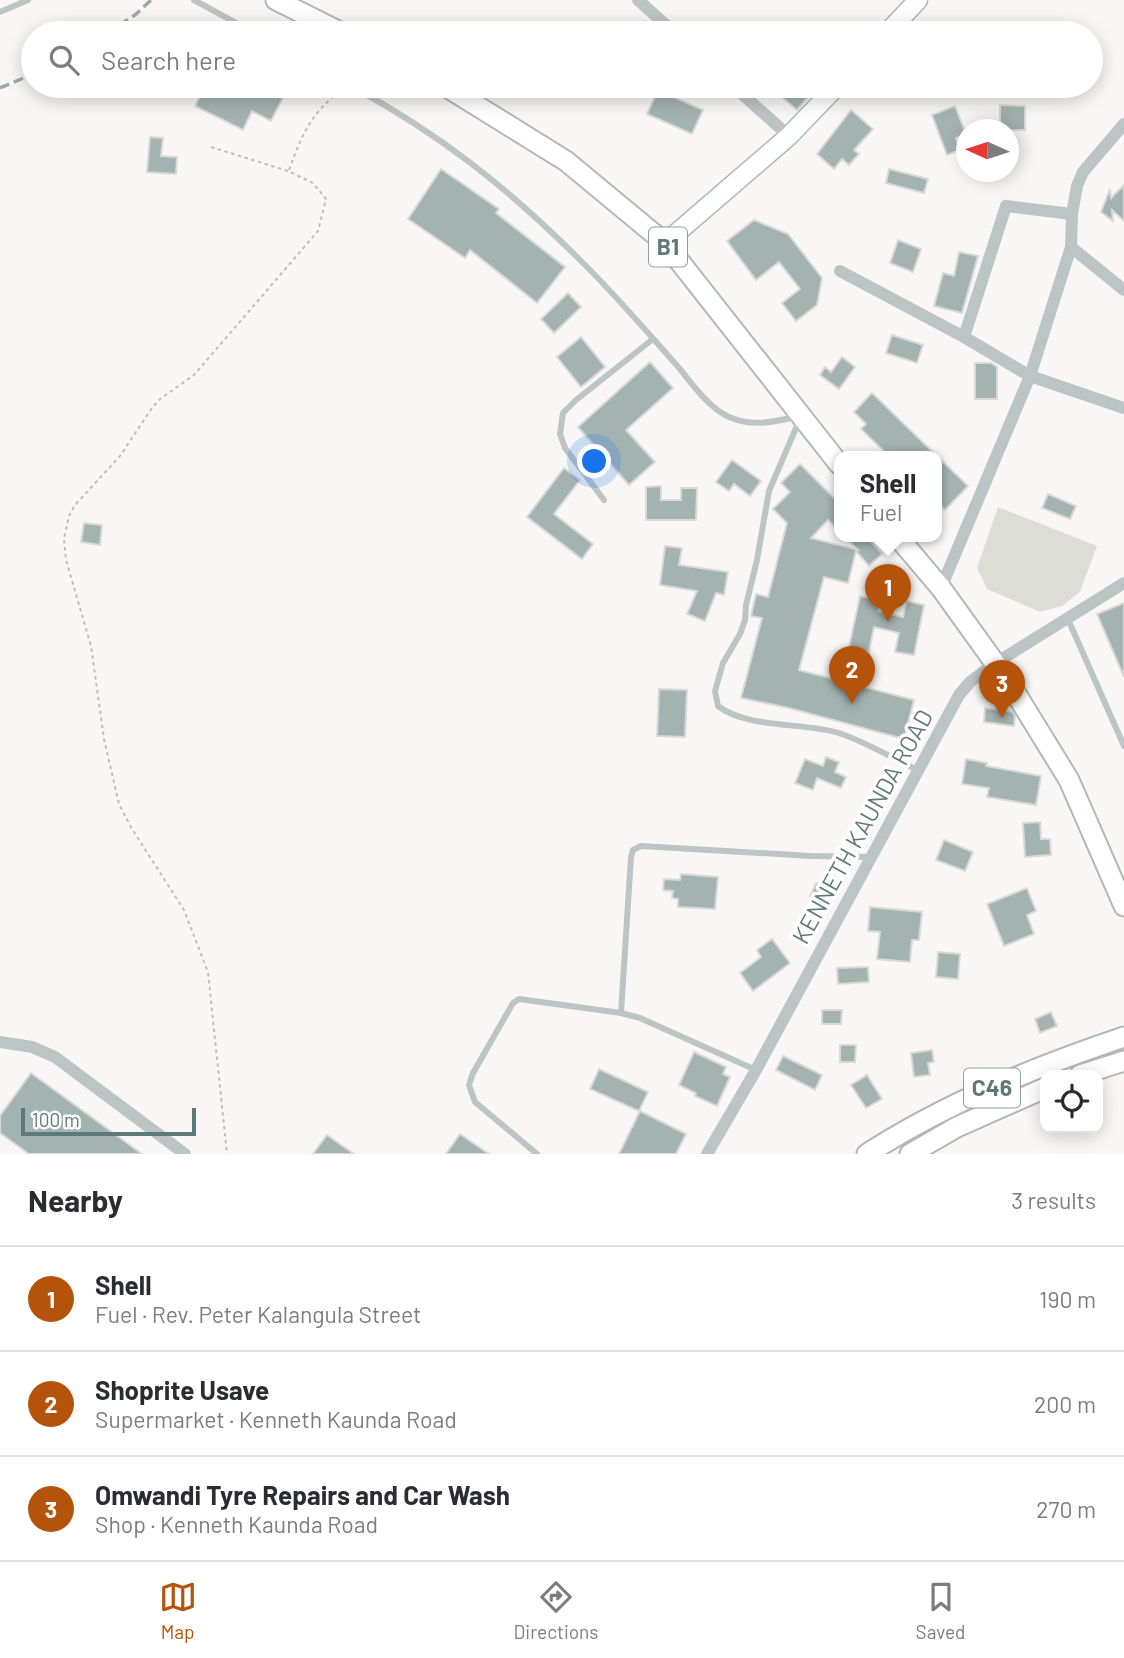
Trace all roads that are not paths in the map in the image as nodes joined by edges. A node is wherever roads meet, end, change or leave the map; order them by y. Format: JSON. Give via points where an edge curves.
{"nodes":[{"id":1,"x":28,"y":0,"type":"edge"},
{"id":2,"x":194,"y":0,"type":"edge"},
{"id":3,"x":276,"y":0,"type":"edge"},
{"id":4,"x":638,"y":0,"type":"edge"},
{"id":5,"x":918,"y":0,"type":"edge"},
{"id":6,"x":0,"y":12,"type":"edge"},
{"id":7,"x":233,"y":21,"type":"edge"},
{"id":8,"x":318,"y":21,"type":"edge"},
{"id":9,"x":662,"y":21,"type":"edge"},
{"id":10,"x":898,"y":21,"type":"edge"},
{"id":11,"x":372,"y":98,"type":"edge"},
{"id":12,"x":464,"y":98,"type":"edge"},
{"id":13,"x":746,"y":98,"type":"edge"},
{"id":14,"x":825,"y":98,"type":"edge"},
{"id":15,"x":1124,"y":124,"type":"edge"},
{"id":16,"x":789,"y":136,"type":"junction"},
{"id":17,"x":1072,"y":214,"type":"junction"},
{"id":18,"x":665,"y":243,"type":"junction"},
{"id":19,"x":1071,"y":247,"type":"junction"},
{"id":20,"x":840,"y":271,"type":"dead end"},
{"id":21,"x":1124,"y":290,"type":"edge"},
{"id":22,"x":964,"y":337,"type":"junction"},
{"id":23,"x":653,"y":339,"type":"junction"},
{"id":24,"x":1030,"y":376,"type":"junction"},
{"id":25,"x":1124,"y":408,"type":"edge"},
{"id":26,"x":801,"y":416,"type":"junction"},
{"id":27,"x":834,"y":458,"type":"edge"},
{"id":28,"x":604,"y":500,"type":"dead end"},
{"id":29,"x":902,"y":542,"type":"edge"},
{"id":30,"x":1124,"y":583,"type":"edge"},
{"id":31,"x":941,"y":588,"type":"junction"},
{"id":32,"x":1067,"y":617,"type":"junction"},
{"id":33,"x":994,"y":664,"type":"junction"},
{"id":34,"x":1124,"y":746,"type":"edge"},
{"id":35,"x":918,"y":769,"type":"junction"},
{"id":36,"x":871,"y":857,"type":"junction"},
{"id":37,"x":1124,"y":906,"type":"edge"},
{"id":38,"x":621,"y":1013,"type":"junction"},
{"id":39,"x":1124,"y":1037,"type":"edge"},
{"id":40,"x":0,"y":1042,"type":"edge"},
{"id":41,"x":1124,"y":1061,"type":"edge"},
{"id":42,"x":755,"y":1070,"type":"junction"},
{"id":43,"x":1096,"y":1070,"type":"edge"},
{"id":44,"x":1040,"y":1090,"type":"edge"},
{"id":45,"x":185,"y":1154,"type":"edge"},
{"id":46,"x":537,"y":1154,"type":"edge"},
{"id":47,"x":707,"y":1154,"type":"edge"},
{"id":48,"x":867,"y":1154,"type":"edge"},
{"id":49,"x":910,"y":1154,"type":"edge"}],
"edges":[{"from":1,"to":6,"type":"lane"},
{"from":2,"to":7,"type":"lane"},
{"from":3,"to":8,"type":"main road"},
{"from":4,"to":9,"type":"street"},
{"from":5,"to":10,"type":"street"},
{"from":11,"to":23,"type":"lane","via":[[454,149],[512,194]]},
{"from":12,"to":18,"type":"main road","number":"B1","via":[[566,161]]},
{"from":13,"to":16,"type":"street"},
{"from":14,"to":16,"type":"street"},
{"from":15,"to":17,"type":"street","via":[[1083,172]]},
{"from":16,"to":18,"type":"street"},
{"from":17,"to":19,"type":"street"},
{"from":17,"to":22,"type":"street","via":[[1006,206]]},
{"from":18,"to":26,"type":"main road","number":"B1"},
{"from":19,"to":21,"type":"street"},
{"from":19,"to":24,"type":"street"},
{"from":20,"to":22,"type":"street"},
{"from":22,"to":24,"type":"street"},
{"from":23,"to":26,"type":"lane","via":[[727,417],[756,425]]},
{"from":23,"to":28,"type":"lane","via":[[563,413],[560,434],[565,448]]},
{"from":24,"to":25,"type":"street"},
{"from":24,"to":31,"type":"street"},
{"from":26,"to":27,"type":"main road","number":"B1"},
{"from":26,"to":35,"type":"lane","via":[[769,491],[745,620],[723,663],[715,691],[718,706],[750,719],[838,733]]},
{"from":29,"to":31,"type":"main road"},
{"from":30,"to":32,"type":"street","name":"KENNETH KAUNDA ROAD"},
{"from":31,"to":33,"type":"main road"},
{"from":32,"to":33,"type":"street","name":"KENNETH KAUNDA ROAD"},
{"from":32,"to":34,"type":"lane"},
{"from":33,"to":35,"type":"street","name":"KENNETH KAUNDA ROAD","via":[[958,695]]},
{"from":33,"to":37,"type":"main road","via":[[1069,780]]},
{"from":35,"to":36,"type":"street","name":"KENNETH KAUNDA ROAD"},
{"from":36,"to":38,"type":"lane","via":[[641,846],[634,850]]},
{"from":36,"to":42,"type":"street","name":"KENNETH KAUNDA ROAD"},
{"from":38,"to":42,"type":"lane"},
{"from":38,"to":46,"type":"lane","via":[[527,999],[513,1003],[469,1085],[475,1102]]},
{"from":39,"to":48,"type":"main road","number":"C46","via":[[1019,1075],[942,1111]]},
{"from":40,"to":45,"type":"street","via":[[32,1047],[55,1058]]},
{"from":41,"to":43,"type":"main road"},
{"from":42,"to":47,"type":"street","name":"KENNETH KAUNDA ROAD"},
{"from":44,"to":49,"type":"main road","number":"C46","via":[[957,1127]]}]}
